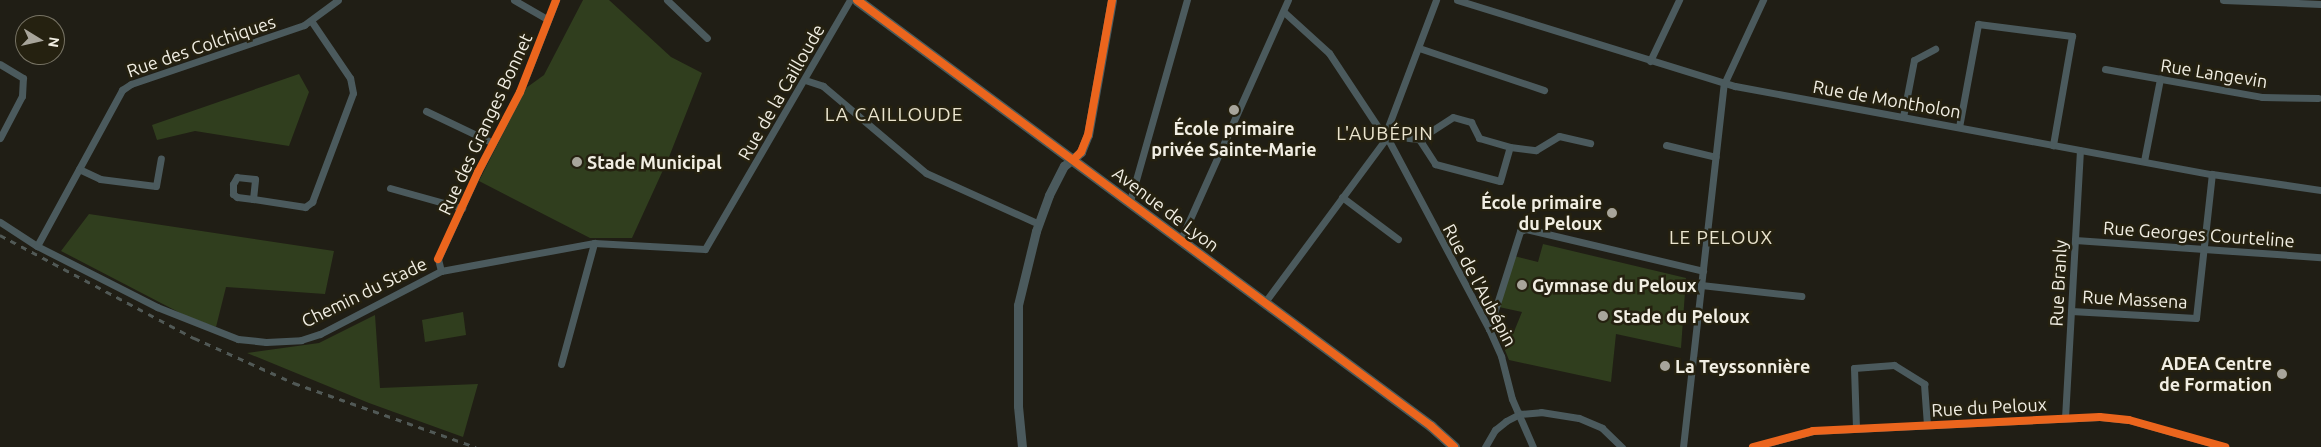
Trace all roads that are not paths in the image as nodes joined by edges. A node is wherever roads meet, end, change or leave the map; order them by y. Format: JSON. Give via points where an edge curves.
{"nodes":[{"id":1,"x":338,"y":0,"type":"edge"},
{"id":2,"x":514,"y":0,"type":"edge"},
{"id":3,"x":556,"y":0,"type":"edge"},
{"id":4,"x":667,"y":0,"type":"edge"},
{"id":5,"x":850,"y":0,"type":"edge"},
{"id":6,"x":857,"y":0,"type":"edge"},
{"id":7,"x":1112,"y":0,"type":"edge"},
{"id":8,"x":1188,"y":0,"type":"edge"},
{"id":9,"x":1288,"y":0,"type":"edge"},
{"id":10,"x":1436,"y":0,"type":"edge"},
{"id":11,"x":1457,"y":0,"type":"edge"},
{"id":12,"x":1679,"y":0,"type":"edge"},
{"id":13,"x":1763,"y":0,"type":"edge"},
{"id":14,"x":2223,"y":0,"type":"edge"},
{"id":15,"x":2321,"y":4,"type":"edge"},
{"id":16,"x":1284,"y":12,"type":"junction"},
{"id":17,"x":548,"y":20,"type":"junction"},
{"id":18,"x":312,"y":22,"type":"junction"},
{"id":19,"x":707,"y":38,"type":"dead end"},
{"id":20,"x":1419,"y":48,"type":"junction"},
{"id":21,"x":1935,"y":49,"type":"dead end"},
{"id":22,"x":1650,"y":61,"type":"junction"},
{"id":23,"x":0,"y":64,"type":"edge"},
{"id":24,"x":2105,"y":69,"type":"dead end"},
{"id":25,"x":2160,"y":79,"type":"junction"},
{"id":26,"x":805,"y":80,"type":"junction"},
{"id":27,"x":1724,"y":84,"type":"junction"},
{"id":28,"x":1544,"y":90,"type":"dead end"},
{"id":29,"x":2318,"y":98,"type":"dead end"},
{"id":30,"x":426,"y":111,"type":"dead end"},
{"id":31,"x":1903,"y":117,"type":"junction"},
{"id":32,"x":1388,"y":127,"type":"junction"},
{"id":33,"x":1959,"y":127,"type":"junction"},
{"id":34,"x":1380,"y":130,"type":"junction"},
{"id":35,"x":0,"y":138,"type":"edge"},
{"id":36,"x":1389,"y":139,"type":"junction"},
{"id":37,"x":1419,"y":139,"type":"junction"},
{"id":38,"x":493,"y":143,"type":"junction"},
{"id":39,"x":1590,"y":143,"type":"dead end"},
{"id":40,"x":1666,"y":145,"type":"dead end"},
{"id":41,"x":2053,"y":145,"type":"junction"},
{"id":42,"x":1510,"y":147,"type":"junction"},
{"id":43,"x":2080,"y":150,"type":"junction"},
{"id":44,"x":1716,"y":157,"type":"junction"},
{"id":45,"x":161,"y":158,"type":"dead end"},
{"id":46,"x":1074,"y":159,"type":"junction"},
{"id":47,"x":2144,"y":161,"type":"junction"},
{"id":48,"x":79,"y":169,"type":"junction"},
{"id":49,"x":2212,"y":174,"type":"junction"},
{"id":50,"x":390,"y":188,"type":"dead end"},
{"id":51,"x":2321,"y":190,"type":"edge"},
{"id":52,"x":1342,"y":197,"type":"junction"},
{"id":53,"x":253,"y":199,"type":"dead end"},
{"id":54,"x":1130,"y":201,"type":"junction"},
{"id":55,"x":462,"y":208,"type":"junction"},
{"id":56,"x":0,"y":222,"type":"edge"},
{"id":57,"x":1039,"y":224,"type":"junction"},
{"id":58,"x":1182,"y":239,"type":"junction"},
{"id":59,"x":1398,"y":239,"type":"dead end"},
{"id":60,"x":2075,"y":240,"type":"junction"},
{"id":61,"x":594,"y":243,"type":"junction"},
{"id":62,"x":37,"y":246,"type":"junction"},
{"id":63,"x":706,"y":249,"type":"joint"},
{"id":64,"x":2203,"y":249,"type":"junction"},
{"id":65,"x":2321,"y":257,"type":"edge"},
{"id":66,"x":441,"y":271,"type":"junction"},
{"id":67,"x":1703,"y":271,"type":"junction"},
{"id":68,"x":1702,"y":285,"type":"junction"},
{"id":69,"x":1801,"y":296,"type":"dead end"},
{"id":70,"x":1265,"y":302,"type":"junction"},
{"id":71,"x":2071,"y":311,"type":"junction"},
{"id":72,"x":1490,"y":329,"type":"junction"},
{"id":73,"x":562,"y":364,"type":"dead end"},
{"id":74,"x":1520,"y":414,"type":"junction"},
{"id":75,"x":2065,"y":418,"type":"junction"},
{"id":76,"x":1926,"y":425,"type":"junction"},
{"id":77,"x":1856,"y":428,"type":"junction"},
{"id":78,"x":1022,"y":447,"type":"edge"},
{"id":79,"x":1454,"y":447,"type":"edge"},
{"id":80,"x":1485,"y":447,"type":"edge"},
{"id":81,"x":1533,"y":447,"type":"edge"},
{"id":82,"x":1622,"y":447,"type":"edge"},
{"id":83,"x":1683,"y":447,"type":"edge"},
{"id":84,"x":1752,"y":447,"type":"edge"},
{"id":85,"x":2226,"y":447,"type":"edge"}],
"edges":[{"from":1,"to":18,"type":"street","name":"Rue des Colchiques"},
{"from":2,"to":17,"type":"street"},
{"from":3,"to":17,"type":"street","name":"Rue des Granges Bonnet"},
{"from":4,"to":19,"type":"street"},
{"from":5,"to":26,"type":"street","name":"Rue de la Cailloude"},
{"from":6,"to":46,"type":"main road","name":"Avenue de Lyon"},
{"from":7,"to":46,"type":"street","via":[[1088,135],[1081,152]]},
{"from":8,"to":54,"type":"street"},
{"from":9,"to":16,"type":"street"},
{"from":10,"to":20,"type":"street"},
{"from":11,"to":22,"type":"street","name":"Rue de Montholon"},
{"from":12,"to":22,"type":"street"},
{"from":13,"to":27,"type":"street"},
{"from":14,"to":15,"type":"street"},
{"from":16,"to":34,"type":"street","via":[[1328,53]]},
{"from":16,"to":58,"type":"street"},
{"from":17,"to":38,"type":"street","name":"Rue des Granges Bonnet","via":[[520,92]]},
{"from":18,"to":48,"type":"street","name":"Rue des Colchiques","via":[[131,84],[122,90]]},
{"from":18,"to":53,"type":"street","via":[[350,78],[353,93],[312,202],[305,207]]},
{"from":20,"to":28,"type":"street"},
{"from":20,"to":32,"type":"street"},
{"from":21,"to":31,"type":"street","via":[[1914,60]]},
{"from":22,"to":27,"type":"street","name":"Rue de Montholon"},
{"from":23,"to":35,"type":"street","via":[[22,78],[22,96]]},
{"from":24,"to":25,"type":"street","name":"Rue Langevin"},
{"from":25,"to":29,"type":"street","name":"Rue Langevin","via":[[2262,98]]},
{"from":25,"to":47,"type":"street"},
{"from":26,"to":57,"type":"street","via":[[823,86],[926,173]]},
{"from":26,"to":63,"type":"street","name":"Rue de la Cailloude"},
{"from":27,"to":31,"type":"street","name":"Rue de Montholon"},
{"from":27,"to":44,"type":"street"},
{"from":30,"to":38,"type":"street"},
{"from":31,"to":33,"type":"street","name":"Rue de Montholon"},
{"from":32,"to":34,"type":"street"},
{"from":32,"to":36,"type":"street"},
{"from":33,"to":41,"type":"street","name":"Rue de Montholon"},
{"from":33,"to":41,"type":"street","via":[[1978,24],[2072,36]]},
{"from":34,"to":36,"type":"street","via":[[1380,138]]},
{"from":36,"to":37,"type":"street"},
{"from":36,"to":52,"type":"street"},
{"from":36,"to":72,"type":"street","name":"Rue de l'Aubépin"},
{"from":37,"to":42,"type":"street","via":[[1453,117],[1471,122],[1479,138]]},
{"from":37,"to":42,"type":"street","via":[[1435,164],[1500,181]]},
{"from":38,"to":55,"type":"street","name":"Rue des Granges Bonnet"},
{"from":39,"to":42,"type":"street","via":[[1559,136],[1536,150]]},
{"from":40,"to":44,"type":"street"},
{"from":41,"to":43,"type":"street","name":"Rue de Montholon"},
{"from":43,"to":47,"type":"street","name":"Rue de Montholon"},
{"from":43,"to":60,"type":"street","name":"Rue Branly"},
{"from":44,"to":67,"type":"street"},
{"from":45,"to":48,"type":"street","via":[[156,186],[100,178]]},
{"from":46,"to":54,"type":"main road","name":"Avenue de Lyon"},
{"from":46,"to":57,"type":"street","via":[[1064,166]]},
{"from":47,"to":49,"type":"street","name":"Rue de Montholon"},
{"from":48,"to":62,"type":"street","name":"Rue des Colchiques"},
{"from":49,"to":51,"type":"street","name":"Rue de Montholon"},
{"from":49,"to":64,"type":"street"},
{"from":50,"to":55,"type":"street"},
{"from":52,"to":59,"type":"street"},
{"from":52,"to":70,"type":"street"},
{"from":54,"to":58,"type":"main road","name":"Avenue de Lyon"},
{"from":55,"to":66,"type":"street","name":"Rue des Granges Bonnet","via":[[438,259]]},
{"from":56,"to":62,"type":"street","name":"Chemin du Stade"},
{"from":57,"to":78,"type":"street","via":[[1018,305],[1018,406]]},
{"from":58,"to":70,"type":"main road","name":"Avenue de Lyon"},
{"from":60,"to":64,"type":"street","name":"Rue Georges Courteline"},
{"from":60,"to":71,"type":"street","name":"Rue Branly"},
{"from":61,"to":63,"type":"street","name":"Chemin du Stade"},
{"from":61,"to":66,"type":"street","name":"Chemin du Stade"},
{"from":61,"to":73,"type":"street"},
{"from":62,"to":66,"type":"street","name":"Chemin du Stade","via":[[156,307],[238,339],[266,342],[301,340],[320,334]]},
{"from":64,"to":65,"type":"street","name":"Rue Georges Courteline"},
{"from":64,"to":71,"type":"street","name":"Rue Massena","via":[[2196,318]]},
{"from":67,"to":68,"type":"street"},
{"from":67,"to":72,"type":"street","via":[[1526,229],[1520,231]]},
{"from":68,"to":69,"type":"street"},
{"from":68,"to":83,"type":"street"},
{"from":70,"to":79,"type":"main road","name":"Avenue de Lyon","via":[[1431,426]]},
{"from":71,"to":75,"type":"street","name":"Rue Branly"},
{"from":72,"to":74,"type":"street","name":"Rue de l'Aubépin"},
{"from":74,"to":80,"type":"street","via":[[1495,430]]},
{"from":74,"to":81,"type":"street","name":"Rue de l'Aubépin"},
{"from":74,"to":82,"type":"street","via":[[1541,412],[1579,418],[1602,428]]},
{"from":75,"to":76,"type":"street","name":"Rue du Peloux"},
{"from":75,"to":85,"type":"street","name":"Rue du Peloux","via":[[2119,418]]},
{"from":76,"to":77,"type":"street","name":"Rue du Peloux"},
{"from":76,"to":77,"type":"street","via":[[1924,384],[1894,366],[1886,366],[1854,368]]},
{"from":77,"to":84,"type":"street","name":"Rue du Peloux","via":[[1806,432]]}]}
